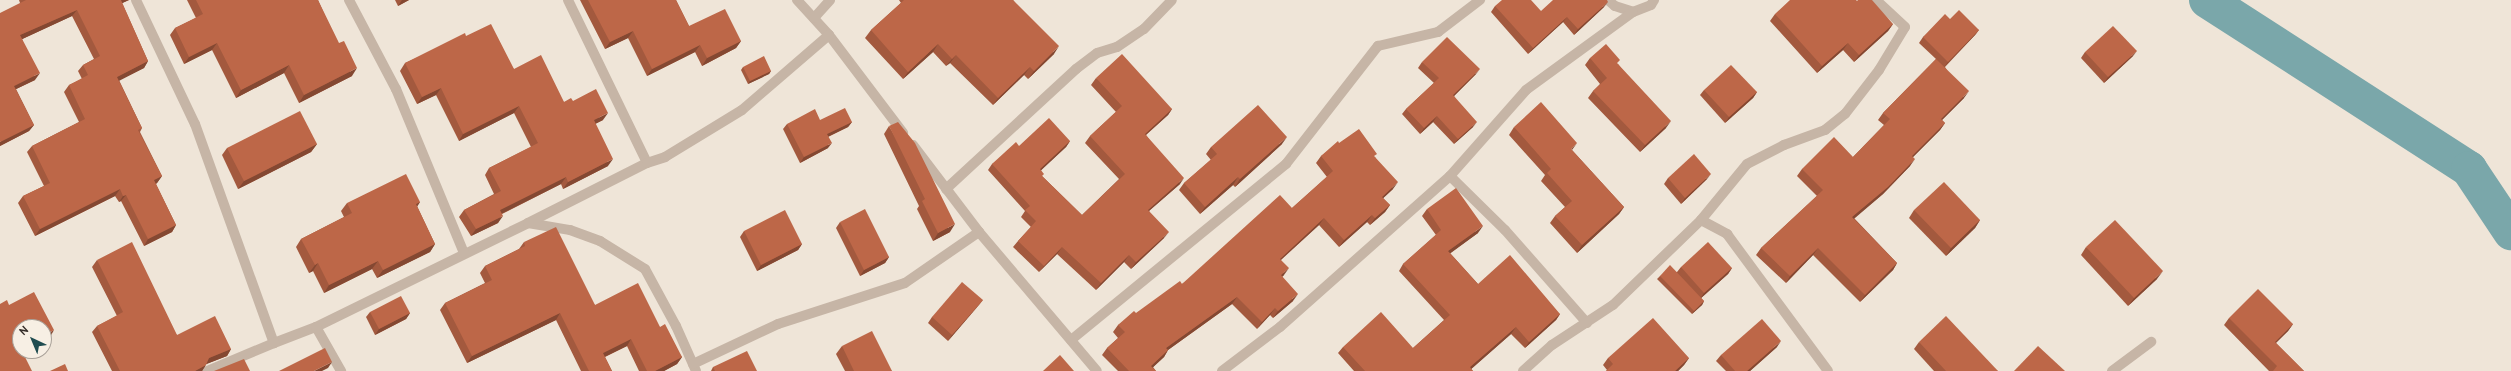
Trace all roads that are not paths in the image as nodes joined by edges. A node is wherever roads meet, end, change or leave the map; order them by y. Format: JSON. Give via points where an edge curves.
{"nodes":[{"id":1,"x":136,"y":0,"type":"edge"},
{"id":2,"x":349,"y":0,"type":"edge"},
{"id":3,"x":568,"y":0,"type":"edge"},
{"id":4,"x":797,"y":0,"type":"edge"},
{"id":5,"x":830,"y":0,"type":"edge"},
{"id":6,"x":1172,"y":0,"type":"edge"},
{"id":7,"x":1480,"y":0,"type":"edge"},
{"id":8,"x":1608,"y":0,"type":"edge"},
{"id":9,"x":1654,"y":0,"type":"edge"},
{"id":10,"x":1876,"y":0,"type":"edge"},
{"id":11,"x":1633,"y":12,"type":"junction"},
{"id":12,"x":814,"y":18,"type":"junction"},
{"id":13,"x":828,"y":35,"type":"junction"},
{"id":14,"x":647,"y":163,"type":"junction"},
{"id":15,"x":1450,"y":176,"type":"junction"},
{"id":16,"x":946,"y":189,"type":"junction"},
{"id":17,"x":1701,"y":220,"type":"junction"},
{"id":18,"x":528,"y":223,"type":"junction"},
{"id":19,"x":979,"y":232,"type":"junction"},
{"id":20,"x":464,"y":253,"type":"junction"},
{"id":21,"x":1587,"y":323,"type":"junction"},
{"id":22,"x":316,"y":327,"type":"junction"},
{"id":23,"x":1071,"y":340,"type":"junction"},
{"id":24,"x":2152,"y":342,"type":"dead end"},
{"id":25,"x":274,"y":343,"type":"junction"},
{"id":26,"x":695,"y":367,"type":"edge"},
{"id":27,"x":207,"y":371,"type":"edge"},
{"id":28,"x":341,"y":371,"type":"edge"},
{"id":29,"x":1097,"y":371,"type":"edge"},
{"id":30,"x":1222,"y":371,"type":"edge"},
{"id":31,"x":1523,"y":371,"type":"edge"},
{"id":32,"x":1828,"y":371,"type":"edge"},
{"id":33,"x":2112,"y":371,"type":"edge"}],
"edges":[{"from":1,"to":25,"type":"street","via":[[195,124]]},
{"from":2,"to":20,"type":"street","via":[[396,89]]},
{"from":3,"to":14,"type":"street"},
{"from":4,"to":12,"type":"street"},
{"from":5,"to":12,"type":"street"},
{"from":6,"to":16,"type":"street","via":[[1144,29],[1117,47],[1097,53],[1076,69]]},
{"from":7,"to":23,"type":"street","via":[[1438,32],[1378,46],[1286,164]]},
{"from":8,"to":11,"type":"street","via":[[1615,6]]},
{"from":9,"to":11,"type":"street","via":[[1651,5]]},
{"from":10,"to":17,"type":"street","via":[[1905,27],[1879,70],[1845,114],[1825,130],[1784,145],[1747,164]]},
{"from":11,"to":15,"type":"street","via":[[1526,90]]},
{"from":12,"to":13,"type":"street"},
{"from":13,"to":14,"type":"street","via":[[742,110],[665,157]]},
{"from":13,"to":16,"type":"street"},
{"from":14,"to":18,"type":"street"},
{"from":15,"to":21,"type":"street","via":[[1505,230]]},
{"from":15,"to":30,"type":"street","via":[[1280,327]]},
{"from":16,"to":19,"type":"street"},
{"from":17,"to":21,"type":"street","via":[[1613,305]]},
{"from":17,"to":32,"type":"street","via":[[1726,234]]},
{"from":18,"to":20,"type":"street"},
{"from":18,"to":26,"type":"street","via":[[570,230],[600,241],[645,269]]},
{"from":19,"to":23,"type":"street"},
{"from":19,"to":26,"type":"street","via":[[905,283],[778,324]]},
{"from":20,"to":22,"type":"street"},
{"from":21,"to":31,"type":"street","via":[[1552,345]]},
{"from":22,"to":25,"type":"street"},
{"from":22,"to":28,"type":"street"},
{"from":23,"to":29,"type":"street"},
{"from":24,"to":33,"type":"street"},
{"from":25,"to":27,"type":"street"}]}
